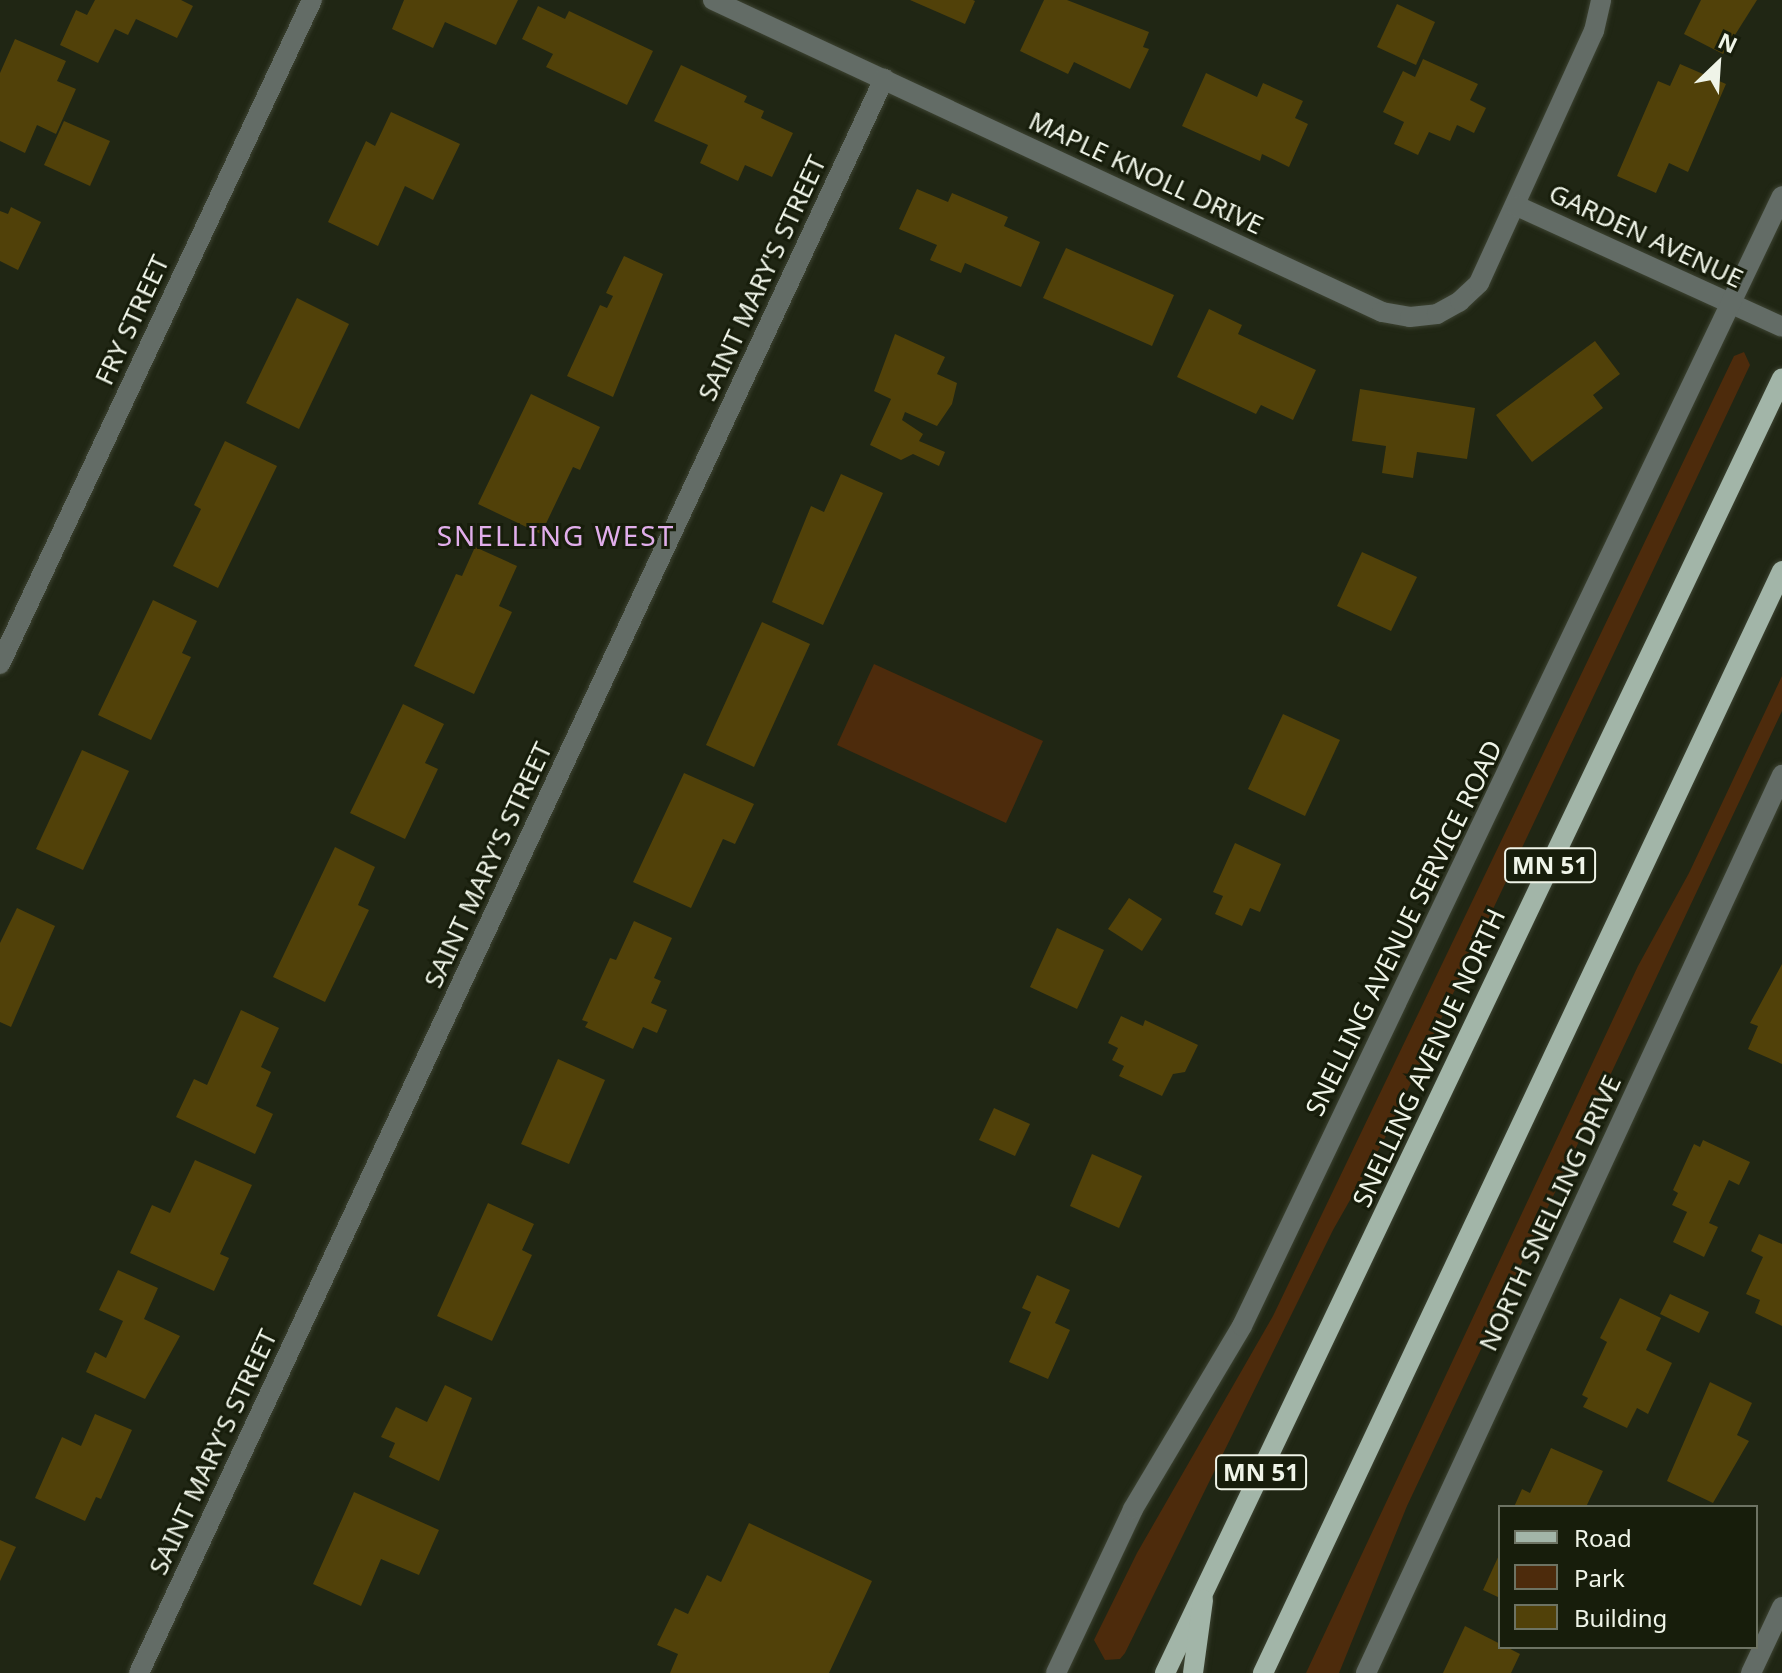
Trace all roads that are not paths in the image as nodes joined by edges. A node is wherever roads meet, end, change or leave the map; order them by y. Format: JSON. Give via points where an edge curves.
{"nodes":[{"id":1,"x":312,"y":0,"type":"edge"},
{"id":2,"x":713,"y":0,"type":"edge"},
{"id":3,"x":1601,"y":0,"type":"edge"},
{"id":4,"x":884,"y":79,"type":"junction"},
{"id":5,"x":1782,"y":196,"type":"edge"},
{"id":6,"x":1517,"y":206,"type":"junction"},
{"id":7,"x":1731,"y":304,"type":"junction"},
{"id":8,"x":1782,"y":327,"type":"edge"},
{"id":9,"x":1782,"y":378,"type":"edge"},
{"id":10,"x":1782,"y":571,"type":"edge"},
{"id":11,"x":0,"y":664,"type":"edge"},
{"id":12,"x":1782,"y":775,"type":"edge"},
{"id":13,"x":1204,"y":1592,"type":"junction"},
{"id":14,"x":1782,"y":1607,"type":"edge"},
{"id":15,"x":139,"y":1673,"type":"edge"},
{"id":16,"x":1056,"y":1673,"type":"edge"},
{"id":17,"x":1165,"y":1673,"type":"edge"},
{"id":18,"x":1193,"y":1673,"type":"edge"},
{"id":19,"x":1263,"y":1673,"type":"edge"},
{"id":20,"x":1366,"y":1673,"type":"edge"},
{"id":21,"x":1751,"y":1673,"type":"edge"}],
"edges":[{"from":1,"to":11,"type":"street","name":"FRY STREET"},
{"from":2,"to":4,"type":"street","name":"MAPLE KNOLL DRIVE"},
{"from":3,"to":6,"type":"street","name":"GARDEN AVENUE","via":[[1594,31]]},
{"from":4,"to":6,"type":"street","name":"MAPLE KNOLL DRIVE","via":[[1396,315],[1437,314],[1460,301],[1479,283]]},
{"from":4,"to":15,"type":"street","name":"SAINT MARY'S STREET"},
{"from":5,"to":7,"type":"street","name":"SNELLING AVENUE SERVICE ROAD"},
{"from":6,"to":7,"type":"street","name":"GARDEN AVENUE"},
{"from":7,"to":8,"type":"street","name":"GARDEN AVENUE"},
{"from":7,"to":16,"type":"street","name":"SNELLING AVENUE SERVICE ROAD","via":[[1242,1326],[1133,1509]]},
{"from":9,"to":13,"type":"main road","name":"SNELLING AVENUE NORTH","number":"MN 51"},
{"from":10,"to":19,"type":"main road","number":"MN 51"},
{"from":12,"to":20,"type":"street","name":"NORTH SNELLING DRIVE"},
{"from":13,"to":17,"type":"main road","name":"SNELLING AVENUE NORTH","number":"MN 51"},
{"from":13,"to":18,"type":"main road"},
{"from":14,"to":21,"type":"street"}]}
